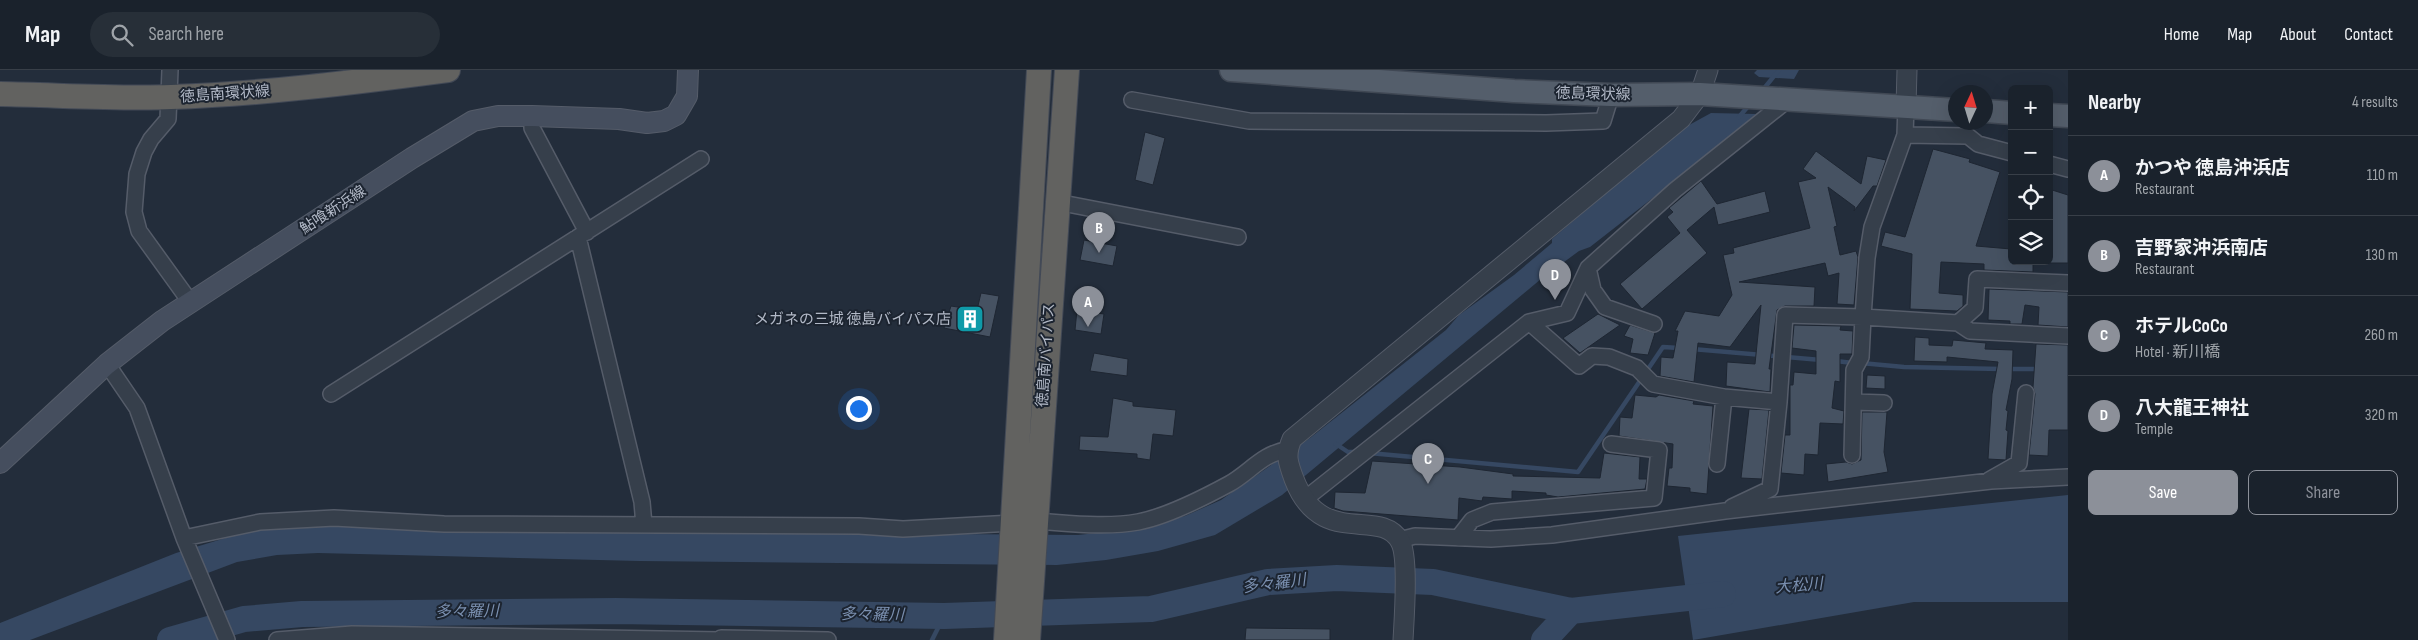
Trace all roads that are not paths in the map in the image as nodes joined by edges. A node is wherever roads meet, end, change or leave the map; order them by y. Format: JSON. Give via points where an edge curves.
{"nodes":[{"id":1,"x":170,"y":70,"type":"edge"},
{"id":2,"x":448,"y":70,"type":"edge"},
{"id":3,"x":688,"y":70,"type":"edge"},
{"id":4,"x":1039,"y":70,"type":"edge"},
{"id":5,"x":1067,"y":70,"type":"edge"},
{"id":6,"x":1232,"y":70,"type":"edge"},
{"id":7,"x":1708,"y":70,"type":"edge"},
{"id":8,"x":1907,"y":70,"type":"edge"},
{"id":9,"x":0,"y":94,"type":"edge"},
{"id":10,"x":1700,"y":94,"type":"junction"},
{"id":11,"x":1611,"y":95,"type":"junction"},
{"id":12,"x":170,"y":97,"type":"junction"},
{"id":13,"x":1786,"y":97,"type":"junction"},
{"id":14,"x":1132,"y":100,"type":"dead end"},
{"id":15,"x":1906,"y":106,"type":"junction"},
{"id":16,"x":1948,"y":109,"type":"edge"},
{"id":17,"x":1993,"y":112,"type":"edge"},
{"id":18,"x":2008,"y":113,"type":"edge"},
{"id":19,"x":2053,"y":115,"type":"edge"},
{"id":20,"x":532,"y":116,"type":"junction"},
{"id":21,"x":2068,"y":116,"type":"edge"},
{"id":22,"x":1958,"y":130,"type":"edge"},
{"id":23,"x":1969,"y":130,"type":"edge"},
{"id":24,"x":1905,"y":135,"type":"junction"},
{"id":25,"x":2008,"y":153,"type":"edge"},
{"id":26,"x":701,"y":159,"type":"dead end"},
{"id":27,"x":2053,"y":165,"type":"edge"},
{"id":28,"x":2068,"y":169,"type":"edge"},
{"id":29,"x":1057,"y":202,"type":"junction"},
{"id":30,"x":582,"y":235,"type":"junction"},
{"id":31,"x":1238,"y":237,"type":"dead end"},
{"id":32,"x":1588,"y":268,"type":"junction"},
{"id":33,"x":2068,"y":283,"type":"edge"},
{"id":34,"x":191,"y":303,"type":"junction"},
{"id":35,"x":1863,"y":317,"type":"junction"},
{"id":36,"x":1529,"y":322,"type":"junction"},
{"id":37,"x":1958,"y":323,"type":"junction"},
{"id":38,"x":1654,"y":324,"type":"dead end"},
{"id":39,"x":2068,"y":336,"type":"edge"},
{"id":40,"x":107,"y":364,"type":"junction"},
{"id":41,"x":2026,"y":393,"type":"dead end"},
{"id":42,"x":332,"y":394,"type":"dead end"},
{"id":43,"x":1724,"y":397,"type":"junction"},
{"id":44,"x":1779,"y":402,"type":"junction"},
{"id":45,"x":1854,"y":402,"type":"junction"},
{"id":46,"x":1884,"y":403,"type":"dead end"},
{"id":47,"x":1611,"y":444,"type":"dead end"},
{"id":48,"x":1287,"y":454,"type":"junction"},
{"id":49,"x":1852,"y":454,"type":"dead end"},
{"id":50,"x":0,"y":463,"type":"edge"},
{"id":51,"x":1717,"y":464,"type":"dead end"},
{"id":52,"x":2068,"y":477,"type":"edge"},
{"id":53,"x":1985,"y":482,"type":"junction"},
{"id":54,"x":1302,"y":495,"type":"junction"},
{"id":55,"x":1725,"y":511,"type":"junction"},
{"id":56,"x":644,"y":525,"type":"junction"},
{"id":57,"x":1024,"y":525,"type":"junction"},
{"id":58,"x":1458,"y":538,"type":"junction"},
{"id":59,"x":186,"y":542,"type":"junction"},
{"id":60,"x":1402,"y":549,"type":"junction"},
{"id":61,"x":721,"y":639,"type":"edge"},
{"id":62,"x":227,"y":640,"type":"edge"},
{"id":63,"x":277,"y":640,"type":"edge"},
{"id":64,"x":828,"y":640,"type":"edge"},
{"id":65,"x":1006,"y":640,"type":"edge"},
{"id":66,"x":1028,"y":640,"type":"edge"},
{"id":67,"x":1403,"y":640,"type":"edge"}],
"edges":[{"from":1,"to":12,"type":"street"},
{"from":2,"to":12,"type":"highway","name":"徳島南環状線","via":[[309,88]]},
{"from":3,"to":20,"type":"main road","name":"鮎喰新浜線","via":[[687,96],[676,115],[664,121],[647,123]]},
{"from":4,"to":57,"type":"highway","name":"徳島南バイパス"},
{"from":5,"to":29,"type":"highway","name":"徳島南バイパス"},
{"from":6,"to":11,"type":"main road","name":"徳島環状線","via":[[1504,91]]},
{"from":7,"to":10,"type":"street"},
{"from":8,"to":15,"type":"street"},
{"from":9,"to":12,"type":"highway","name":"徳島南環状線"},
{"from":10,"to":11,"type":"main road","name":"徳島環状線"},
{"from":10,"to":13,"type":"main road","name":"徳島環状線"},
{"from":10,"to":48,"type":"street","via":[[1681,119],[1292,439]]},
{"from":11,"to":14,"type":"street","via":[[1603,121],[1546,123],[1249,121]]},
{"from":12,"to":34,"type":"street","via":[[168,119],[151,139],[136,174],[134,212],[139,231]]},
{"from":13,"to":15,"type":"main road","name":"徳島環状線"},
{"from":13,"to":32,"type":"street"},
{"from":15,"to":16,"type":"main road","name":"徳島環状線"},
{"from":15,"to":24,"type":"street"},
{"from":17,"to":18,"type":"main road"},
{"from":19,"to":21,"type":"main road"},
{"from":20,"to":30,"type":"street","via":[[532,128]]},
{"from":20,"to":34,"type":"main road","name":"鮎喰新浜線","via":[[498,116],[473,121]]},
{"from":22,"to":24,"type":"street"},
{"from":23,"to":25,"type":"street","via":[[1978,144]]},
{"from":24,"to":35,"type":"street","via":[[1872,227]]},
{"from":26,"to":30,"type":"street"},
{"from":27,"to":28,"type":"street"},
{"from":29,"to":31,"type":"street"},
{"from":29,"to":57,"type":"highway","name":"徳島南バイパス"},
{"from":30,"to":42,"type":"street"},
{"from":30,"to":56,"type":"street","via":[[642,502]]},
{"from":32,"to":36,"type":"street","via":[[1567,313]]},
{"from":32,"to":38,"type":"street","via":[[1593,290],[1604,307]]},
{"from":33,"to":37,"type":"street","via":[[1977,279],[1975,308]]},
{"from":34,"to":40,"type":"main road","name":"鮎喰新浜線"},
{"from":35,"to":37,"type":"street"},
{"from":35,"to":44,"type":"street","via":[[1785,315]]},
{"from":35,"to":45,"type":"street","via":[[1860,357],[1854,370]]},
{"from":36,"to":43,"type":"street","via":[[1579,366],[1592,356],[1609,357],[1637,368],[1653,384]]},
{"from":36,"to":54,"type":"street"},
{"from":37,"to":39,"type":"street","via":[[1970,331]]},
{"from":40,"to":50,"type":"main road","name":"鮎喰新浜線"},
{"from":40,"to":59,"type":"street","via":[[137,408]]},
{"from":41,"to":53,"type":"street","via":[[2019,463]]},
{"from":43,"to":44,"type":"street"},
{"from":43,"to":51,"type":"street"},
{"from":44,"to":55,"type":"street","via":[[1770,489]]},
{"from":45,"to":46,"type":"street"},
{"from":45,"to":49,"type":"street"},
{"from":47,"to":58,"type":"street","via":[[1659,450],[1654,498],[1492,512],[1472,520]]},
{"from":48,"to":54,"type":"street"},
{"from":48,"to":57,"type":"street","via":[[1277,451],[1268,455],[1231,483],[1138,522]]},
{"from":52,"to":53,"type":"street"},
{"from":53,"to":55,"type":"street"},
{"from":54,"to":60,"type":"street","via":[[1322,516],[1342,524],[1378,526],[1392,532]]},
{"from":55,"to":58,"type":"street","via":[[1552,536]]},
{"from":56,"to":57,"type":"street","via":[[903,528]]},
{"from":56,"to":59,"type":"street","via":[[295,519],[260,522]]},
{"from":57,"to":65,"type":"highway","name":"徳島南バイパス"},
{"from":57,"to":66,"type":"highway","name":"徳島南バイパス"},
{"from":58,"to":60,"type":"street","via":[[1415,536]]},
{"from":59,"to":62,"type":"street"},
{"from":60,"to":67,"type":"street"},
{"from":61,"to":63,"type":"street","via":[[352,634]]},
{"from":61,"to":64,"type":"street"}]}
